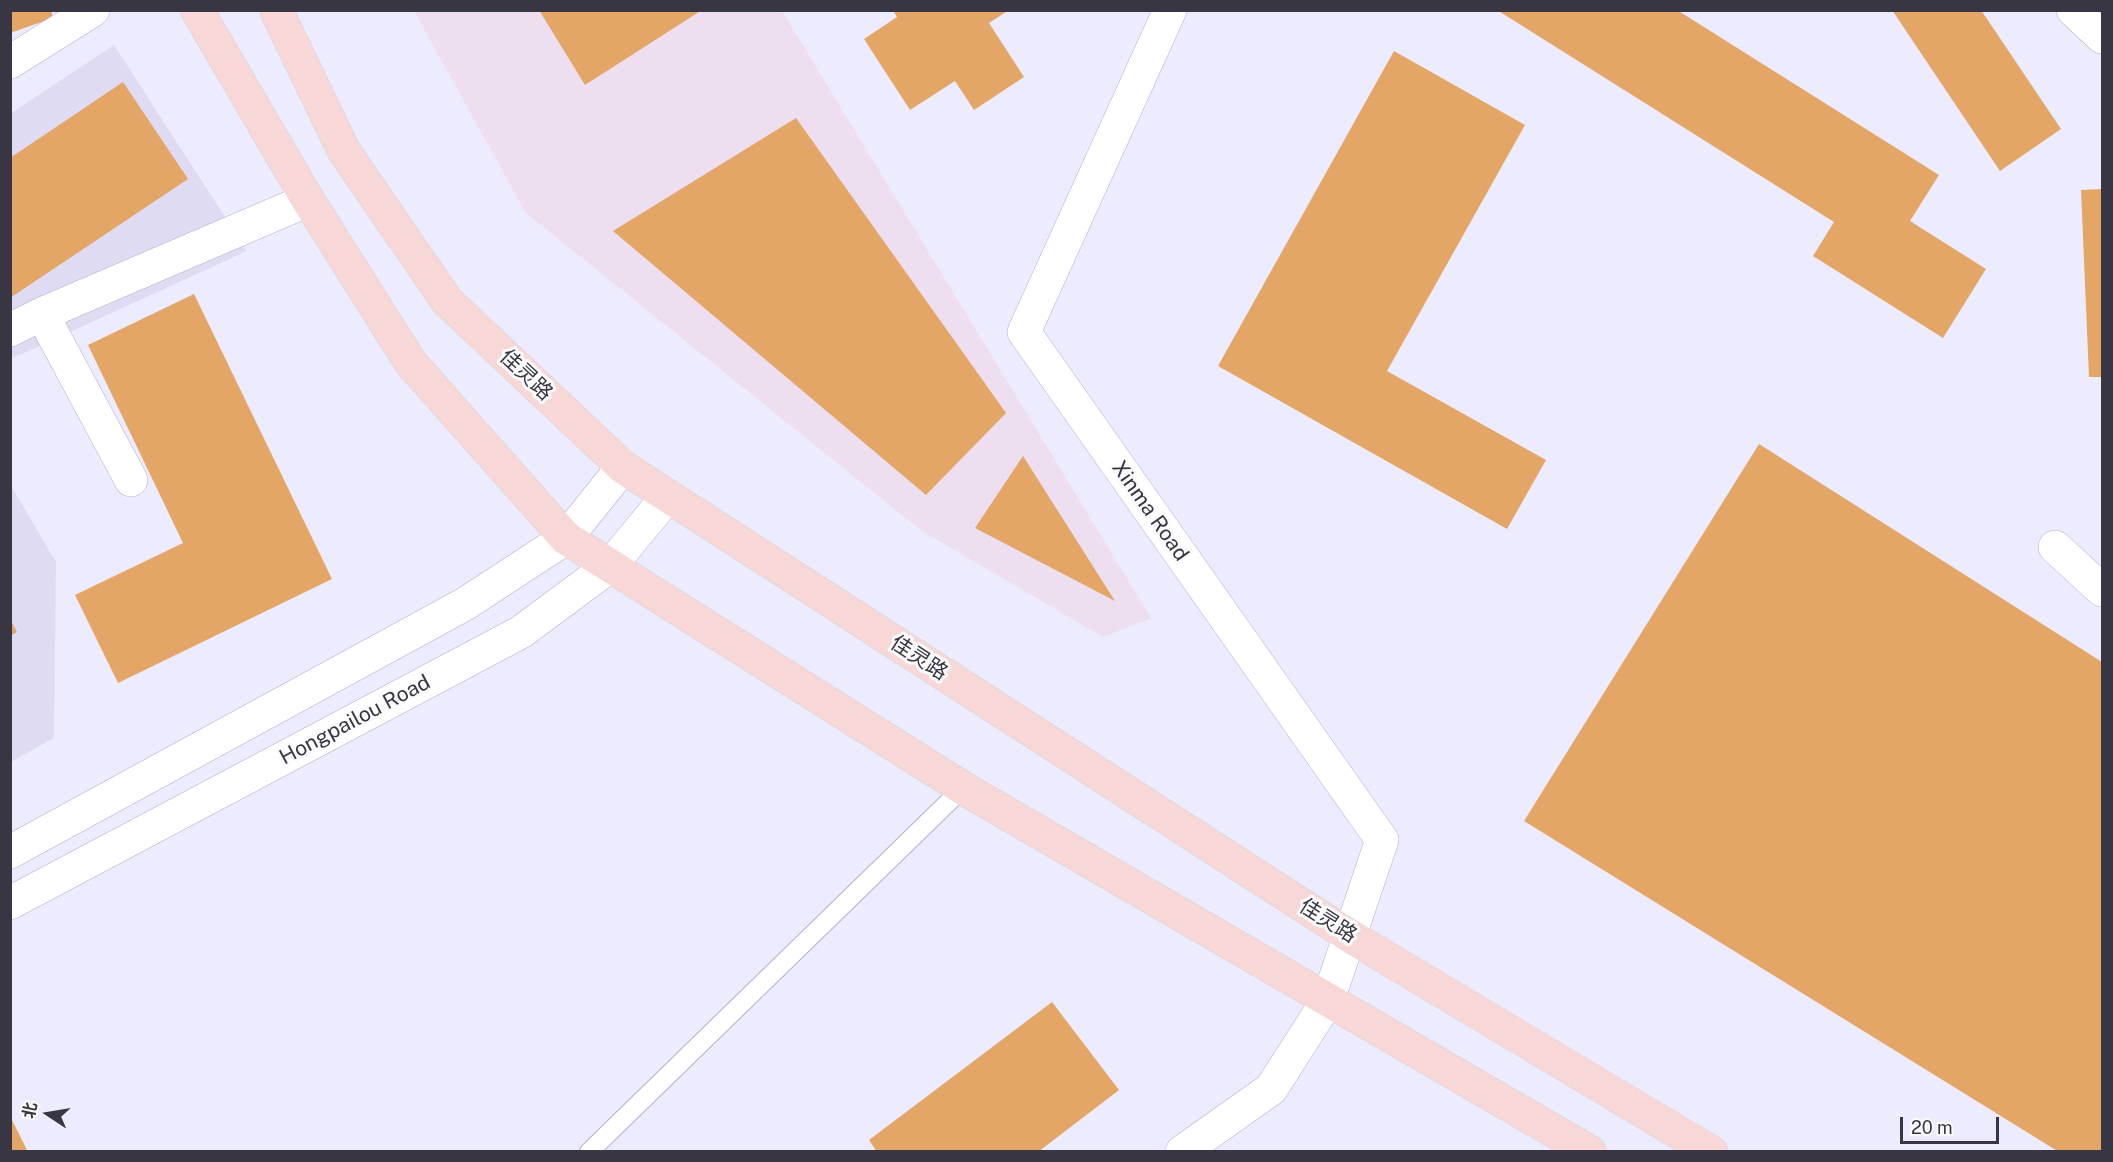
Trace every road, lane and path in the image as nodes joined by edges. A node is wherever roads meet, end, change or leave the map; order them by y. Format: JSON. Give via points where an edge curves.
{"nodes":[{"id":1,"x":93,"y":10,"type":"edge"},
{"id":2,"x":196,"y":10,"type":"edge"},
{"id":3,"x":276,"y":10,"type":"edge"},
{"id":4,"x":1170,"y":10,"type":"edge"},
{"id":5,"x":2073,"y":10,"type":"edge"},
{"id":6,"x":2103,"y":38,"type":"edge"},
{"id":7,"x":10,"y":62,"type":"edge"},
{"id":8,"x":308,"y":200,"type":"junction"},
{"id":9,"x":42,"y":314,"type":"junction"},
{"id":10,"x":10,"y":330,"type":"edge"},
{"id":11,"x":623,"y":467,"type":"junction"},
{"id":12,"x":131,"y":480,"type":"dead end"},
{"id":13,"x":668,"y":496,"type":"junction"},
{"id":14,"x":566,"y":538,"type":"junction"},
{"id":15,"x":2055,"y":547,"type":"dead end"},
{"id":16,"x":610,"y":566,"type":"junction"},
{"id":17,"x":2103,"y":590,"type":"edge"},
{"id":18,"x":963,"y":788,"type":"junction"},
{"id":19,"x":10,"y":852,"type":"edge"},
{"id":20,"x":10,"y":903,"type":"edge"},
{"id":21,"x":1350,"y":936,"type":"junction"},
{"id":22,"x":1328,"y":1000,"type":"junction"},
{"id":23,"x":590,"y":1152,"type":"edge"},
{"id":24,"x":1182,"y":1152,"type":"edge"},
{"id":25,"x":1590,"y":1152,"type":"edge"},
{"id":26,"x":1711,"y":1152,"type":"edge"}],
"edges":[{"from":1,"to":7,"type":"street"},
{"from":2,"to":8,"type":"main road"},
{"from":3,"to":11,"type":"main road","name":"佳灵路","via":[[344,151],[447,301]]},
{"from":4,"to":21,"type":"street","name":"Xinma Road","via":[[1024,332],[1382,840]]},
{"from":5,"to":6,"type":"street"},
{"from":8,"to":9,"type":"street"},
{"from":8,"to":14,"type":"main road","via":[[411,363]]},
{"from":9,"to":10,"type":"street"},
{"from":9,"to":12,"type":"street"},
{"from":11,"to":13,"type":"main road","name":"佳灵路"},
{"from":11,"to":14,"type":"street"},
{"from":13,"to":16,"type":"street","name":"Hongpailou Road"},
{"from":13,"to":21,"type":"main road","name":"佳灵路"},
{"from":14,"to":16,"type":"main road"},
{"from":14,"to":19,"type":"street","via":[[465,604]]},
{"from":15,"to":17,"type":"street"},
{"from":16,"to":18,"type":"main road"},
{"from":16,"to":20,"type":"street","name":"Hongpailou Road","via":[[521,632]]},
{"from":18,"to":22,"type":"main road"},
{"from":18,"to":23,"type":"lane"},
{"from":21,"to":22,"type":"street","name":"Xinma Road"},
{"from":21,"to":26,"type":"main road","name":"佳灵路"},
{"from":22,"to":24,"type":"street","name":"Xinma Road","via":[[1271,1089]]},
{"from":22,"to":25,"type":"main road"}]}
